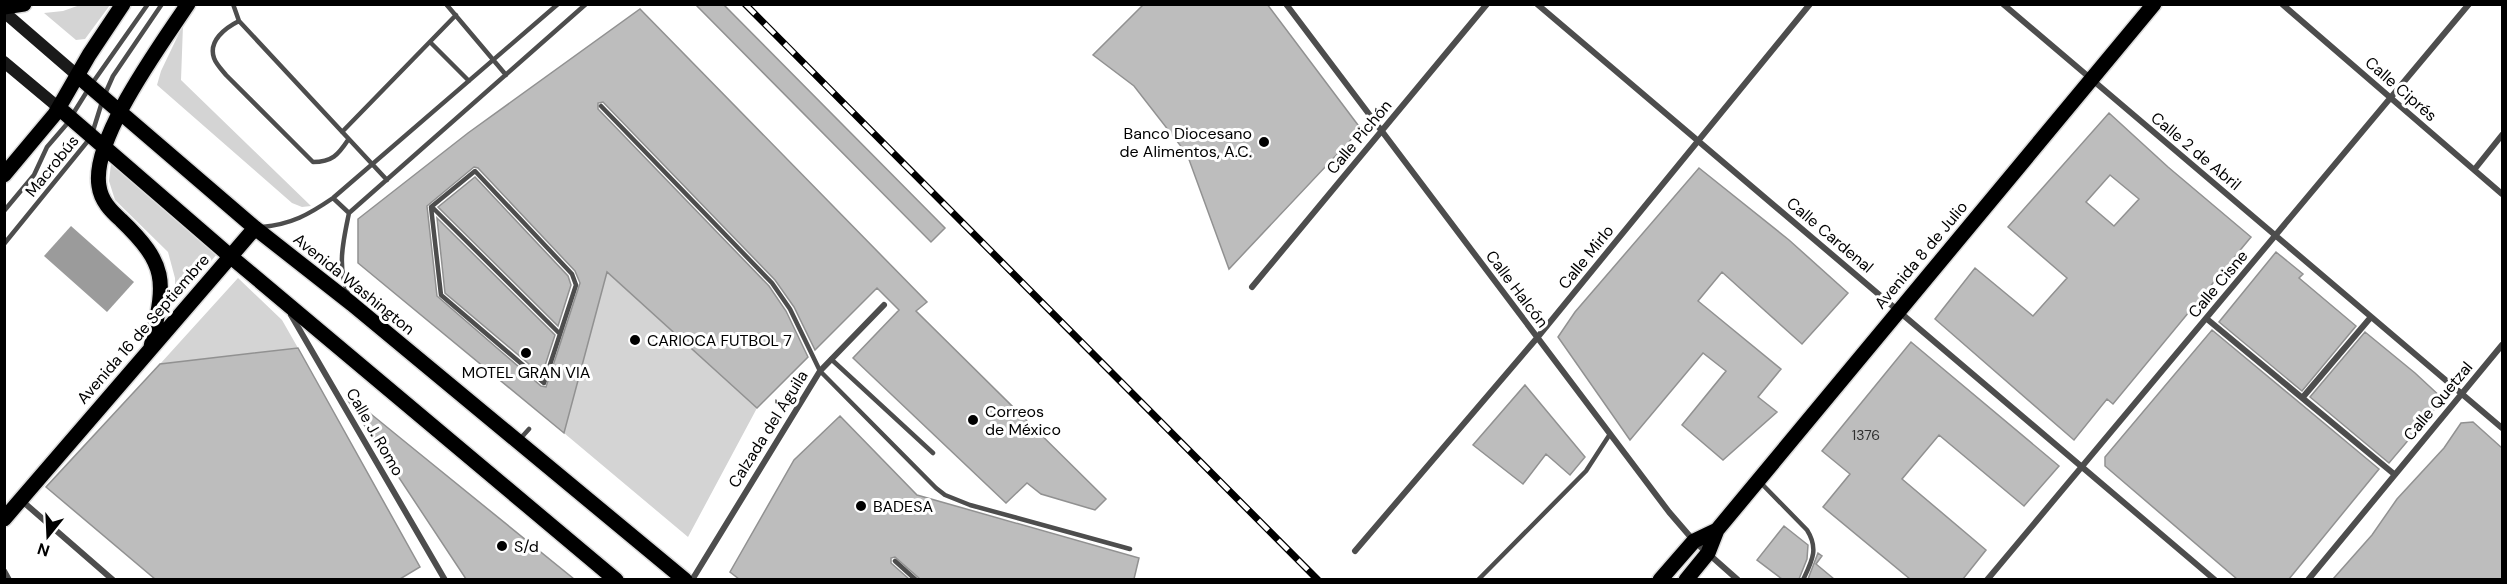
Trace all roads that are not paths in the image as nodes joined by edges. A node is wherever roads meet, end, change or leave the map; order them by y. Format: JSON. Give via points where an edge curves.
{"nodes":[{"id":1,"x":24,"y":4,"type":"edge"},
{"id":2,"x":123,"y":4,"type":"edge"},
{"id":3,"x":148,"y":4,"type":"edge"},
{"id":4,"x":162,"y":4,"type":"edge"},
{"id":5,"x":188,"y":4,"type":"edge"},
{"id":6,"x":233,"y":4,"type":"edge"},
{"id":7,"x":446,"y":4,"type":"edge"},
{"id":8,"x":558,"y":4,"type":"edge"},
{"id":9,"x":586,"y":4,"type":"edge"},
{"id":10,"x":1286,"y":4,"type":"edge"},
{"id":11,"x":1487,"y":4,"type":"edge"},
{"id":12,"x":1537,"y":4,"type":"edge"},
{"id":13,"x":1810,"y":4,"type":"edge"},
{"id":14,"x":2003,"y":4,"type":"edge"},
{"id":15,"x":2154,"y":4,"type":"edge"},
{"id":16,"x":2282,"y":4,"type":"edge"},
{"id":17,"x":2469,"y":4,"type":"edge"},
{"id":18,"x":4,"y":7,"type":"edge"},
{"id":19,"x":4,"y":12,"type":"edge"},
{"id":20,"x":456,"y":15,"type":"junction"},
{"id":21,"x":239,"y":21,"type":"junction"},
{"id":22,"x":430,"y":42,"type":"junction"},
{"id":23,"x":494,"y":59,"type":"junction"},
{"id":24,"x":4,"y":62,"type":"edge"},
{"id":25,"x":506,"y":75,"type":"junction"},
{"id":26,"x":2091,"y":79,"type":"junction"},
{"id":27,"x":85,"y":81,"type":"junction"},
{"id":28,"x":469,"y":81,"type":"junction"},
{"id":29,"x":104,"y":96,"type":"junction"},
{"id":30,"x":2391,"y":99,"type":"junction"},
{"id":31,"x":601,"y":106,"type":"dead end"},
{"id":32,"x":121,"y":111,"type":"junction"},
{"id":33,"x":65,"y":112,"type":"junction"},
{"id":34,"x":342,"y":132,"type":"junction"},
{"id":35,"x":1380,"y":132,"type":"junction"},
{"id":36,"x":92,"y":135,"type":"junction"},
{"id":37,"x":2502,"y":135,"type":"edge"},
{"id":38,"x":348,"y":140,"type":"junction"},
{"id":39,"x":1697,"y":140,"type":"junction"},
{"id":40,"x":105,"y":147,"type":"junction"},
{"id":41,"x":372,"y":164,"type":"junction"},
{"id":42,"x":2474,"y":170,"type":"junction"},
{"id":43,"x":4,"y":175,"type":"edge"},
{"id":44,"x":387,"y":180,"type":"junction"},
{"id":45,"x":2502,"y":194,"type":"edge"},
{"id":46,"x":333,"y":198,"type":"junction"},
{"id":47,"x":431,"y":207,"type":"junction"},
{"id":48,"x":4,"y":211,"type":"edge"},
{"id":49,"x":349,"y":213,"type":"junction"},
{"id":50,"x":255,"y":228,"type":"junction"},
{"id":51,"x":2275,"y":236,"type":"junction"},
{"id":52,"x":4,"y":244,"type":"edge"},
{"id":53,"x":230,"y":256,"type":"junction"},
{"id":54,"x":1252,"y":287,"type":"dead end"},
{"id":55,"x":281,"y":299,"type":"junction"},
{"id":56,"x":352,"y":304,"type":"junction"},
{"id":57,"x":884,"y":305,"type":"dead end"},
{"id":58,"x":1898,"y":311,"type":"junction"},
{"id":59,"x":2371,"y":317,"type":"junction"},
{"id":60,"x":2207,"y":319,"type":"junction"},
{"id":61,"x":560,"y":334,"type":"junction"},
{"id":62,"x":1537,"y":338,"type":"junction"},
{"id":63,"x":2502,"y":345,"type":"edge"},
{"id":64,"x":151,"y":347,"type":"junction"},
{"id":65,"x":831,"y":359,"type":"junction"},
{"id":66,"x":820,"y":371,"type":"junction"},
{"id":67,"x":2462,"y":394,"type":"junction"},
{"id":68,"x":2303,"y":397,"type":"junction"},
{"id":69,"x":2502,"y":428,"type":"edge"},
{"id":70,"x":529,"y":429,"type":"dead end"},
{"id":71,"x":1610,"y":434,"type":"junction"},
{"id":72,"x":518,"y":441,"type":"junction"},
{"id":73,"x":933,"y":453,"type":"dead end"},
{"id":74,"x":2083,"y":468,"type":"junction"},
{"id":75,"x":2394,"y":474,"type":"junction"},
{"id":76,"x":1758,"y":480,"type":"junction"},
{"id":77,"x":20,"y":500,"type":"junction"},
{"id":78,"x":4,"y":519,"type":"edge"},
{"id":79,"x":1717,"y":530,"type":"junction"},
{"id":80,"x":1694,"y":541,"type":"junction"},
{"id":81,"x":1131,"y":549,"type":"dead end"},
{"id":82,"x":1355,"y":551,"type":"dead end"},
{"id":83,"x":1708,"y":553,"type":"junction"},
{"id":84,"x":895,"y":561,"type":"dead end"},
{"id":85,"x":4,"y":572,"type":"edge"},
{"id":86,"x":9,"y":579,"type":"edge"},
{"id":87,"x":113,"y":579,"type":"edge"},
{"id":88,"x":442,"y":579,"type":"edge"},
{"id":89,"x":616,"y":579,"type":"edge"},
{"id":90,"x":685,"y":579,"type":"edge"},
{"id":91,"x":692,"y":579,"type":"edge"},
{"id":92,"x":916,"y":579,"type":"edge"},
{"id":93,"x":1478,"y":579,"type":"edge"},
{"id":94,"x":1660,"y":579,"type":"edge"},
{"id":95,"x":1686,"y":579,"type":"edge"},
{"id":96,"x":1738,"y":579,"type":"edge"},
{"id":97,"x":1803,"y":579,"type":"edge"},
{"id":98,"x":1987,"y":579,"type":"edge"},
{"id":99,"x":2215,"y":579,"type":"edge"},
{"id":100,"x":2308,"y":579,"type":"edge"}],
"edges":[{"from":1,"to":18,"type":"main road"},
{"from":2,"to":27,"type":"main road","via":[[89,55]]},
{"from":3,"to":27,"type":"lane"},
{"from":4,"to":29,"type":"lane","name":"Macrobús","via":[[113,76]]},
{"from":5,"to":32,"type":"main road"},
{"from":6,"to":21,"type":"lane"},
{"from":7,"to":20,"type":"lane"},
{"from":8,"to":23,"type":"lane"},
{"from":9,"to":25,"type":"lane"},
{"from":10,"to":35,"type":"street","name":"Calle Halcón"},
{"from":11,"to":35,"type":"street","name":"Calle Pichón"},
{"from":12,"to":39,"type":"street","name":"Calle Cardenal"},
{"from":13,"to":39,"type":"street","name":"Calle Mirlo"},
{"from":14,"to":26,"type":"street","name":"Calle 2 de Abril"},
{"from":15,"to":26,"type":"main road","name":"Avenida 8 de Julio"},
{"from":16,"to":30,"type":"street","name":"Calle Ciprés"},
{"from":17,"to":30,"type":"street","name":"Calle Cisne"},
{"from":19,"to":27,"type":"main road","name":"Avenida Washington"},
{"from":20,"to":22,"type":"lane"},
{"from":20,"to":23,"type":"lane"},
{"from":21,"to":34,"type":"lane"},
{"from":21,"to":38,"type":"lane","via":[[226,27],[214,45],[214,58],[225,75],[313,162],[326,162],[338,156]]},
{"from":22,"to":28,"type":"lane"},
{"from":22,"to":34,"type":"lane"},
{"from":23,"to":25,"type":"lane"},
{"from":23,"to":28,"type":"lane"},
{"from":24,"to":33,"type":"main road"},
{"from":25,"to":44,"type":"lane"},
{"from":26,"to":51,"type":"street","name":"Calle 2 de Abril"},
{"from":26,"to":58,"type":"main road","name":"Avenida 8 de Julio"},
{"from":27,"to":29,"type":"main road","name":"Avenida Washington"},
{"from":27,"to":33,"type":"main road"},
{"from":28,"to":41,"type":"lane"},
{"from":29,"to":32,"type":"main road","name":"Avenida Washington"},
{"from":29,"to":36,"type":"lane","name":"Macrobús"},
{"from":30,"to":42,"type":"street","name":"Calle Ciprés"},
{"from":30,"to":51,"type":"street","name":"Calle Cisne"},
{"from":31,"to":66,"type":"lane","via":[[772,283],[790,309]]},
{"from":32,"to":40,"type":"main road"},
{"from":32,"to":50,"type":"main road","name":"Avenida Washington"},
{"from":33,"to":36,"type":"main road"},
{"from":33,"to":43,"type":"main road"},
{"from":33,"to":48,"type":"lane","name":"Macrobús","via":[[34,175]]},
{"from":34,"to":38,"type":"lane"},
{"from":35,"to":54,"type":"street","name":"Calle Pichón"},
{"from":35,"to":62,"type":"street","name":"Calle Halcón"},
{"from":36,"to":40,"type":"main road"},
{"from":36,"to":52,"type":"lane","name":"Macrobús"},
{"from":37,"to":42,"type":"street"},
{"from":38,"to":41,"type":"lane"},
{"from":39,"to":58,"type":"street","name":"Calle Cardenal"},
{"from":39,"to":62,"type":"street","name":"Calle Mirlo"},
{"from":40,"to":53,"type":"main road"},
{"from":40,"to":64,"type":"main road","via":[[98,168],[99,188],[108,207],[144,242],[156,260],[160,303]]},
{"from":41,"to":44,"type":"lane"},
{"from":41,"to":46,"type":"lane"},
{"from":42,"to":45,"type":"street","name":"Calle Ciprés"},
{"from":44,"to":49,"type":"lane"},
{"from":46,"to":49,"type":"lane"},
{"from":46,"to":50,"type":"lane","via":[[305,217]]},
{"from":47,"to":61,"type":"lane"},
{"from":47,"to":61,"type":"lane","via":[[475,171],[572,273],[576,285]]},
{"from":47,"to":61,"type":"lane","via":[[441,295],[544,383]]},
{"from":49,"to":56,"type":"lane","via":[[341,262],[342,278]]},
{"from":50,"to":53,"type":"main road","name":"Avenida 16 de Septiembre"},
{"from":50,"to":56,"type":"main road","name":"Avenida Washington"},
{"from":51,"to":59,"type":"street","name":"Calle 2 de Abril"},
{"from":51,"to":60,"type":"street","name":"Calle Cisne"},
{"from":53,"to":55,"type":"main road"},
{"from":53,"to":64,"type":"main road","name":"Avenida 16 de Septiembre"},
{"from":55,"to":88,"type":"street","name":"Calle J. Romo"},
{"from":55,"to":89,"type":"main road"},
{"from":56,"to":72,"type":"main road","name":"Avenida Washington"},
{"from":57,"to":65,"type":"street","name":"Calzada del Águila"},
{"from":58,"to":74,"type":"street","name":"Calle Cardenal"},
{"from":58,"to":76,"type":"main road","name":"Avenida 8 de Julio"},
{"from":59,"to":67,"type":"street","name":"Calle 2 de Abril"},
{"from":59,"to":68,"type":"street"},
{"from":60,"to":68,"type":"street"},
{"from":60,"to":74,"type":"street","name":"Calle Cisne"},
{"from":62,"to":71,"type":"street","name":"Calle Halcón"},
{"from":62,"to":82,"type":"street","name":"Calle Mirlo"},
{"from":63,"to":67,"type":"street","name":"Calle Quetzal"},
{"from":64,"to":77,"type":"main road","name":"Avenida 16 de Septiembre"},
{"from":65,"to":66,"type":"street","name":"Calzada del Águila"},
{"from":65,"to":73,"type":"lane"},
{"from":66,"to":81,"type":"lane","via":[[945,495]]},
{"from":66,"to":91,"type":"street","name":"Calzada del Águila"},
{"from":67,"to":69,"type":"street","name":"Calle 2 de Abril"},
{"from":67,"to":75,"type":"street","name":"Calle Quetzal"},
{"from":68,"to":75,"type":"street"},
{"from":70,"to":72,"type":"lane"},
{"from":71,"to":80,"type":"street","name":"Calle Halcón"},
{"from":71,"to":93,"type":"lane","via":[[1586,471]]},
{"from":72,"to":90,"type":"main road","name":"Avenida Washington"},
{"from":74,"to":98,"type":"street","name":"Calle Cisne"},
{"from":74,"to":99,"type":"street","name":"Calle Cardenal"},
{"from":75,"to":100,"type":"street","name":"Calle Quetzal"},
{"from":76,"to":79,"type":"main road","name":"Avenida 8 de Julio"},
{"from":76,"to":97,"type":"lane","via":[[1813,539],[1815,550]]},
{"from":77,"to":78,"type":"main road","name":"Avenida 16 de Septiembre"},
{"from":77,"to":87,"type":"street"},
{"from":79,"to":80,"type":"main road","name":"Avenida 8 de Julio"},
{"from":79,"to":83,"type":"main road","name":"Avenida 8 de Julio"},
{"from":80,"to":83,"type":"street","name":"Calle Halcón"},
{"from":80,"to":94,"type":"main road","name":"Avenida 8 de Julio"},
{"from":83,"to":95,"type":"main road","name":"Avenida 8 de Julio"},
{"from":83,"to":96,"type":"street","name":"Calle Halcón"},
{"from":84,"to":92,"type":"lane"},
{"from":85,"to":86,"type":"street"}]}
